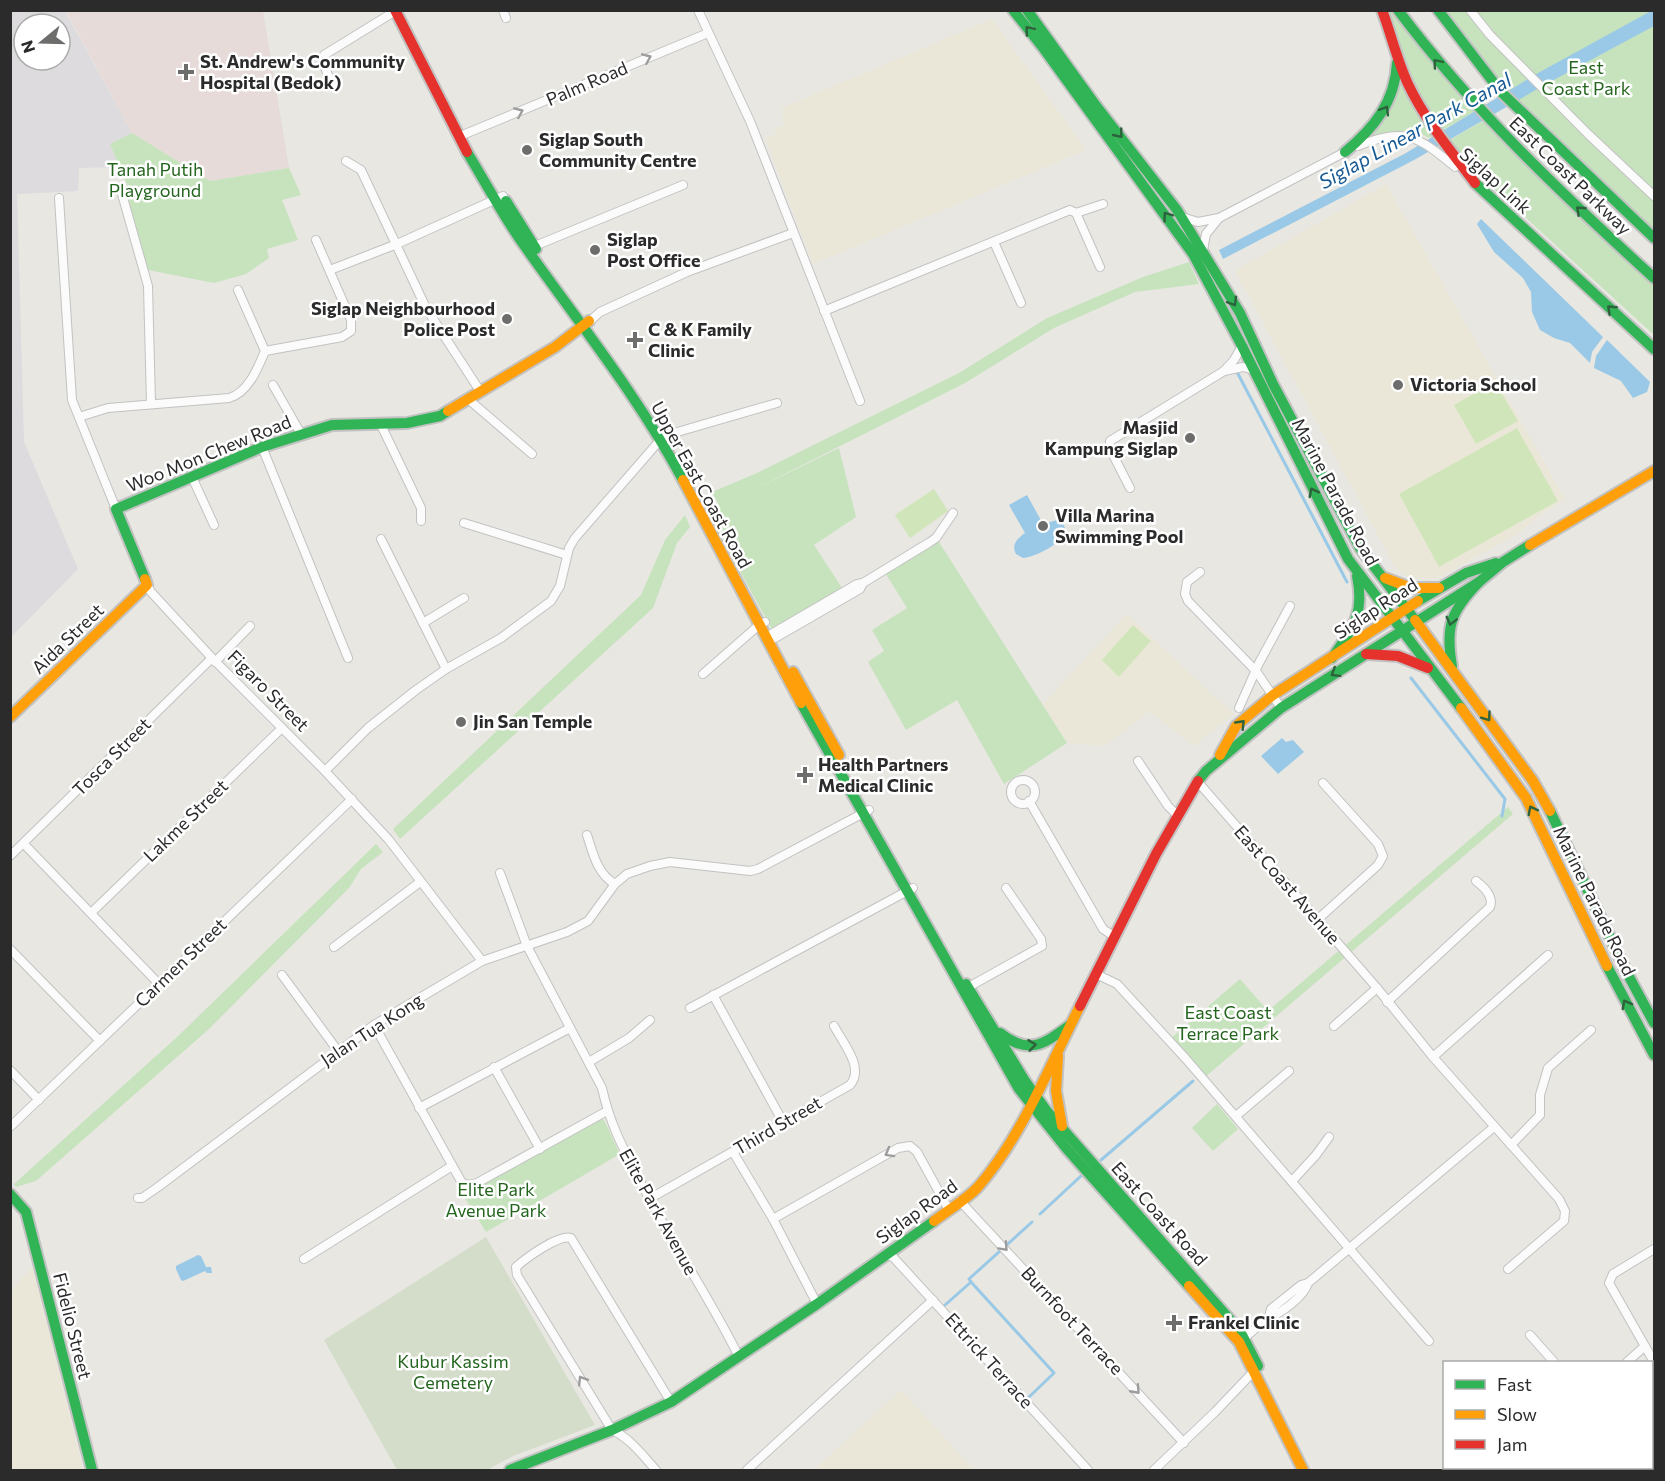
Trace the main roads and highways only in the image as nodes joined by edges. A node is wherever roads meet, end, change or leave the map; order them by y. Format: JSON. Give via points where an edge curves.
{"nodes":[{"id":1,"x":403,"y":10,"type":"edge"},
{"id":2,"x":1013,"y":10,"type":"edge"},
{"id":3,"x":1027,"y":10,"type":"edge"},
{"id":4,"x":1382,"y":10,"type":"edge"},
{"id":5,"x":1398,"y":10,"type":"edge"},
{"id":6,"x":1438,"y":10,"type":"edge"},
{"id":7,"x":396,"y":11,"type":"edge"},
{"id":8,"x":1397,"y":52,"type":"junction"},
{"id":9,"x":1345,"y":152,"type":"road end"},
{"id":10,"x":500,"y":198,"type":"junction"},
{"id":11,"x":1654,"y":238,"type":"edge"},
{"id":12,"x":1654,"y":278,"type":"edge"},
{"id":13,"x":587,"y":323,"type":"junction"},
{"id":14,"x":1654,"y":349,"type":"edge"},
{"id":15,"x":1654,"y":472,"type":"edge"},
{"id":16,"x":116,"y":508,"type":"joint"},
{"id":17,"x":1503,"y":562,"type":"junction"},
{"id":18,"x":1356,"y":572,"type":"junction"},
{"id":19,"x":1379,"y":574,"type":"junction"},
{"id":20,"x":1479,"y":582,"type":"junction"},
{"id":21,"x":147,"y":585,"type":"joint"},
{"id":22,"x":1439,"y":588,"type":"junction"},
{"id":23,"x":1407,"y":609,"type":"junction"},
{"id":24,"x":1392,"y":619,"type":"junction"},
{"id":25,"x":1416,"y":620,"type":"junction"},
{"id":26,"x":1402,"y":631,"type":"junction"},
{"id":27,"x":1366,"y":654,"type":"junction"},
{"id":28,"x":1332,"y":658,"type":"junction"},
{"id":29,"x":1432,"y":669,"type":"junction"},
{"id":30,"x":1453,"y":669,"type":"junction"},
{"id":31,"x":10,"y":717,"type":"edge"},
{"id":32,"x":1217,"y":760,"type":"junction"},
{"id":33,"x":910,"y":890,"type":"joint"},
{"id":34,"x":965,"y":989,"type":"junction"},
{"id":35,"x":1654,"y":1023,"type":"edge"},
{"id":36,"x":1071,"y":1024,"type":"junction"},
{"id":37,"x":993,"y":1027,"type":"junction"},
{"id":38,"x":1059,"y":1048,"type":"junction"},
{"id":39,"x":1654,"y":1055,"type":"edge"},
{"id":40,"x":1033,"y":1100,"type":"junction"},
{"id":41,"x":1064,"y":1132,"type":"junction"},
{"id":42,"x":10,"y":1194,"type":"edge"},
{"id":43,"x":1242,"y":1340,"type":"junction"},
{"id":44,"x":1256,"y":1369,"type":"junction"},
{"id":45,"x":92,"y":1470,"type":"edge"},
{"id":46,"x":510,"y":1470,"type":"edge"},
{"id":47,"x":1303,"y":1470,"type":"edge"},
{"id":48,"x":1310,"y":1470,"type":"edge"}],
"edges":[{"from":1,"to":10,"type":"main road","name":"Upper East Coast Road"},
{"from":18,"to":2,"type":"main road","name":"Marine Parade Road","one_way":true,"via":[[1186,243]]},
{"from":3,"to":19,"type":"main road","name":"Marine Parade Road","one_way":true,"via":[[1182,218],[1240,313],[1355,539]]},
{"from":4,"to":8,"type":"main road","name":"Siglap Link"},
{"from":12,"to":5,"type":"main road","name":"East Coast Parkway","one_way":true,"via":[[1475,107]]},
{"from":6,"to":11,"type":"main road","name":"East Coast Parkway","via":[[1515,106]]},
{"from":7,"to":10,"type":"main road","name":"Upper East Coast Road","via":[[458,137]]},
{"from":9,"to":8,"type":"main road","one_way":true,"via":[[1384,113],[1395,85]]},
{"from":14,"to":8,"type":"main road","name":"Siglap Link","one_way":true,"via":[[1445,152],[1407,83]]},
{"from":10,"to":13,"type":"main road","name":"Upper East Coast Road","via":[[531,248]]},
{"from":13,"to":16,"type":"main road","name":"Woo Mon Chew Road","via":[[431,420],[332,425],[262,447]]},
{"from":13,"to":33,"type":"main road","name":"Upper East Coast Road","via":[[664,437]]},
{"from":15,"to":17,"type":"main road","name":"Siglap Road"},
{"from":16,"to":21,"type":"main road","name":"Figaro Street"},
{"from":17,"to":20,"type":"main road","name":"Siglap Road"},
{"from":17,"to":22,"type":"main road","name":"Siglap Road","via":[[1466,573]]},
{"from":18,"to":24,"type":"main road","name":"Marine Parade Road"},
{"from":18,"to":28,"type":"main road","via":[[1362,599],[1360,616]]},
{"from":19,"to":22,"type":"main road","via":[[1414,590]]},
{"from":19,"to":23,"type":"main road","name":"Marine Parade Road"},
{"from":20,"to":25,"type":"main road","name":"Siglap Road"},
{"from":20,"to":30,"type":"main road","one_way":true,"via":[[1452,615],[1448,642]]},
{"from":21,"to":31,"type":"main road","name":"Aida Street"},
{"from":22,"to":23,"type":"main road","name":"Siglap Road"},
{"from":23,"to":24,"type":"main road","name":"Siglap Road"},
{"from":23,"to":25,"type":"main road","name":"Marine Parade Road"},
{"from":24,"to":26,"type":"main road","name":"Marine Parade Road"},
{"from":24,"to":28,"type":"main road","name":"Siglap Road"},
{"from":25,"to":26,"type":"main road","name":"Siglap Road"},
{"from":25,"to":30,"type":"main road","name":"Marine Parade Road"},
{"from":26,"to":27,"type":"main road","name":"Siglap Road"},
{"from":26,"to":29,"type":"main road","name":"Marine Parade Road"},
{"from":27,"to":29,"type":"main road","via":[[1408,657]]},
{"from":27,"to":32,"type":"main road","name":"Siglap Road","one_way":true,"via":[[1281,708]]},
{"from":32,"to":28,"type":"main road","name":"Siglap Road","one_way":true,"via":[[1236,726],[1273,695]]},
{"from":39,"to":29,"type":"main road","name":"Marine Parade Road","one_way":true,"via":[[1526,798]]},
{"from":30,"to":35,"type":"main road","name":"Marine Parade Road","one_way":true,"via":[[1544,800]]},
{"from":32,"to":36,"type":"main road","name":"Siglap Road","via":[[1198,782],[1156,854]]},
{"from":33,"to":34,"type":"main road","name":"East Coast Road"},
{"from":34,"to":37,"type":"main road","name":"East Coast Road"},
{"from":34,"to":40,"type":"main road","name":"East Coast Road","via":[[1019,1089]]},
{"from":37,"to":36,"type":"main road","one_way":true,"via":[[1013,1044],[1025,1047],[1044,1044]]},
{"from":36,"to":38,"type":"main road","name":"Siglap Road"},
{"from":37,"to":40,"type":"main road","name":"East Coast Road"},
{"from":38,"to":40,"type":"main road","name":"Siglap Road"},
{"from":38,"to":41,"type":"main road","via":[[1054,1090]]},
{"from":40,"to":41,"type":"main road","name":"East Coast Road"},
{"from":40,"to":43,"type":"main road","name":"East Coast Road","via":[[1072,1154]]},
{"from":40,"to":46,"type":"main road","name":"Siglap Road","via":[[1002,1156],[976,1189],[888,1255],[671,1402],[616,1432]]},
{"from":41,"to":43,"type":"main road","name":"East Coast Road"},
{"from":42,"to":45,"type":"main road","name":"Fidelio Street","via":[[26,1212]]},
{"from":43,"to":44,"type":"main road","name":"East Coast Road"},
{"from":44,"to":47,"type":"main road","name":"East Coast Road"},
{"from":44,"to":48,"type":"main road","name":"East Coast Road"}]}
